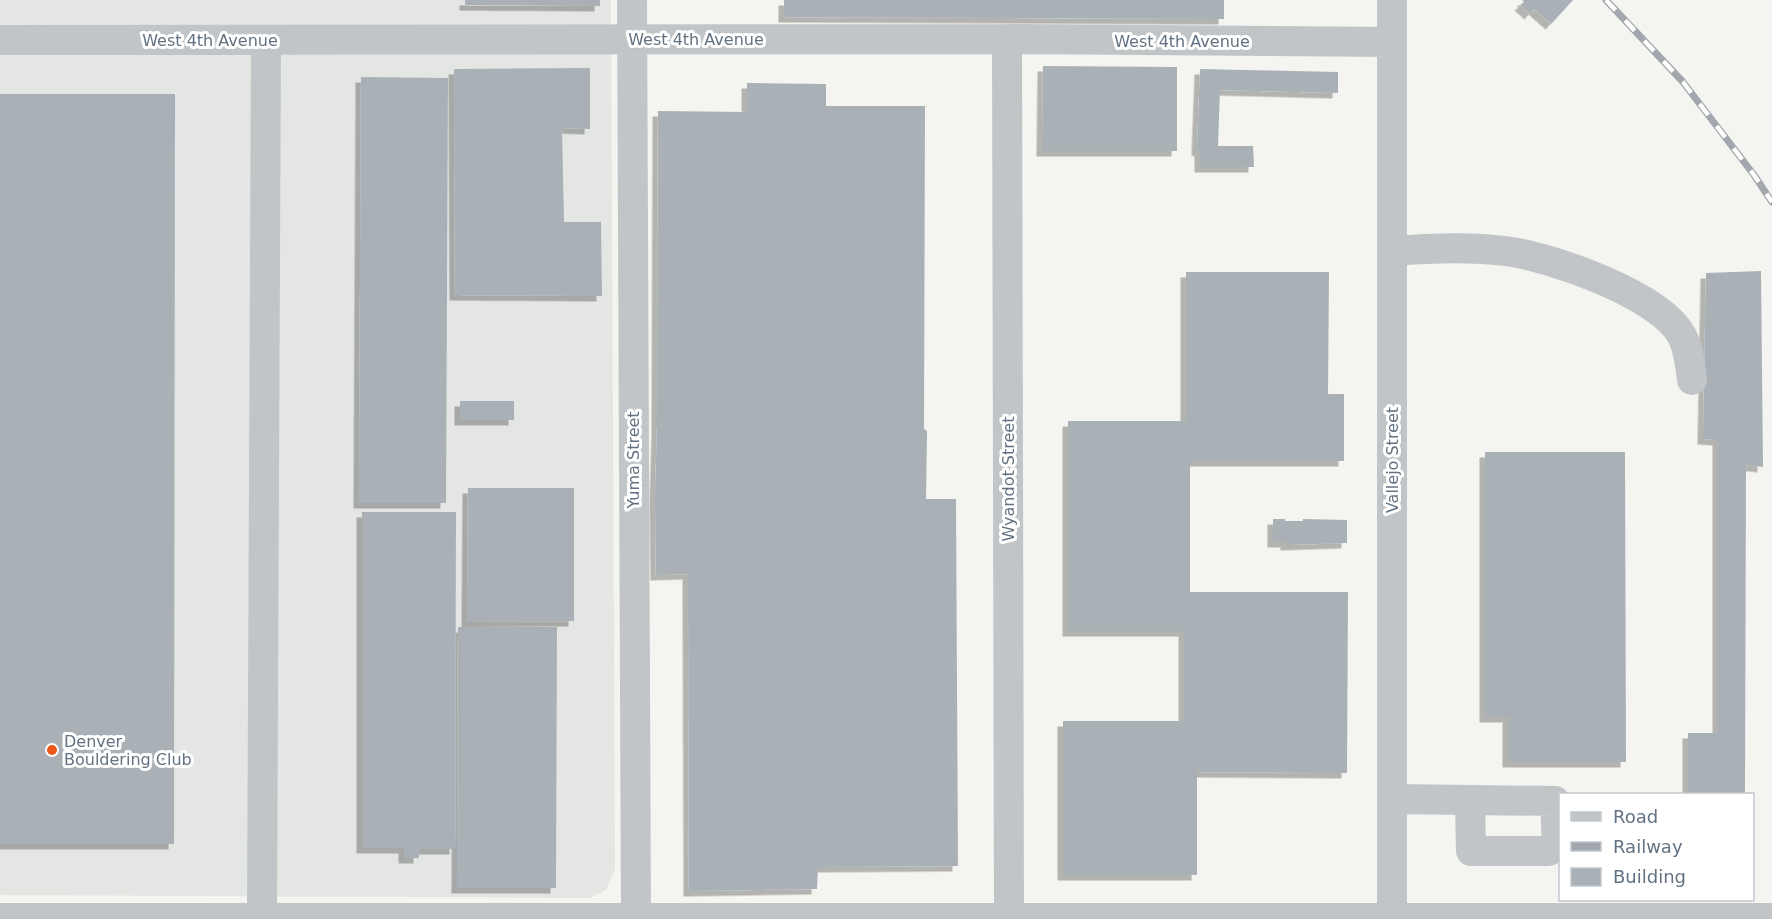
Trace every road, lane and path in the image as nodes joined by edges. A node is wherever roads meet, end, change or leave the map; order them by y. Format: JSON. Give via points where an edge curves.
{"nodes":[{"id":1,"x":632,"y":0,"type":"edge"},
{"id":2,"x":1392,"y":0,"type":"edge"},
{"id":3,"x":631,"y":39,"type":"junction"},
{"id":4,"x":1007,"y":39,"type":"junction"},
{"id":5,"x":0,"y":40,"type":"edge"},
{"id":6,"x":266,"y":40,"type":"junction"},
{"id":7,"x":1392,"y":42,"type":"junction"},
{"id":8,"x":1392,"y":251,"type":"junction"},
{"id":9,"x":1692,"y":380,"type":"dead end"},
{"id":10,"x":1392,"y":799,"type":"junction"},
{"id":11,"x":1470,"y":800,"type":"dead end"},
{"id":12,"x":6,"y":918,"type":"edge"},
{"id":13,"x":242,"y":918,"type":"edge"},
{"id":14,"x":996,"y":918,"type":"edge"},
{"id":15,"x":1149,"y":918,"type":"edge"},
{"id":16,"x":1392,"y":918,"type":"edge"},
{"id":17,"x":1772,"y":918,"type":"edge"},
{"id":18,"x":386,"y":919,"type":"edge"},
{"id":19,"x":636,"y":919,"type":"edge"}],
"edges":[{"from":1,"to":3,"type":"street","name":"Yuma Street"},
{"from":2,"to":7,"type":"street","name":"Vallejo Street"},
{"from":3,"to":4,"type":"street","name":"West 4th Avenue"},
{"from":3,"to":6,"type":"street","name":"West 4th Avenue"},
{"from":3,"to":19,"type":"street","name":"Yuma Street"},
{"from":4,"to":7,"type":"street","name":"West 4th Avenue"},
{"from":4,"to":14,"type":"street","name":"Wyandot Street"},
{"from":5,"to":6,"type":"street","name":"West 4th Avenue"},
{"from":6,"to":13,"type":"street"},
{"from":7,"to":8,"type":"street","name":"Vallejo Street"},
{"from":8,"to":9,"type":"street","via":[[1434,247],[1526,254],[1617,286],[1652,304],[1675,326],[1688,351]]},
{"from":8,"to":10,"type":"street","name":"Vallejo Street"},
{"from":10,"to":11,"type":"street"},
{"from":10,"to":16,"type":"street","name":"Vallejo Street"},
{"from":12,"to":13,"type":"street"},
{"from":13,"to":18,"type":"street"},
{"from":14,"to":15,"type":"street"},
{"from":14,"to":19,"type":"street"},
{"from":15,"to":16,"type":"street"},
{"from":16,"to":17,"type":"street"},
{"from":18,"to":19,"type":"street"}]}
